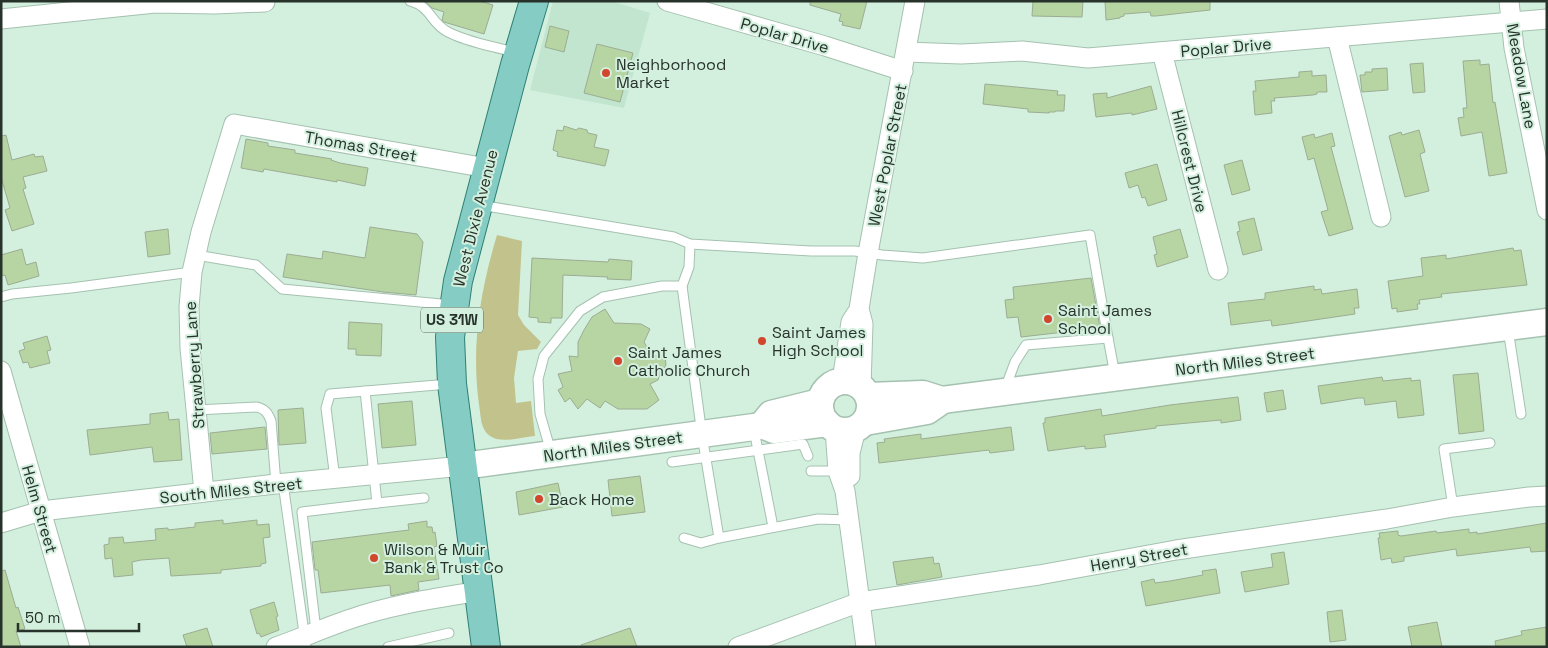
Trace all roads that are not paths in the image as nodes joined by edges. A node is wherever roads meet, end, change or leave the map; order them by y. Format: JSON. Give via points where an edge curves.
{"nodes":[{"id":1,"x":265,"y":1,"type":"edge"},
{"id":2,"x":410,"y":1,"type":"edge"},
{"id":3,"x":534,"y":1,"type":"edge"},
{"id":4,"x":667,"y":1,"type":"edge"},
{"id":5,"x":915,"y":1,"type":"edge"},
{"id":6,"x":1509,"y":1,"type":"edge"},
{"id":7,"x":691,"y":4,"type":"edge"},
{"id":8,"x":1,"y":19,"type":"edge"},
{"id":9,"x":1547,"y":19,"type":"edge"},
{"id":10,"x":1512,"y":22,"type":"junction"},
{"id":11,"x":1337,"y":37,"type":"junction"},
{"id":12,"x":906,"y":52,"type":"junction"},
{"id":13,"x":1162,"y":52,"type":"junction"},
{"id":14,"x":518,"y":53,"type":"junction"},
{"id":15,"x":903,"y":71,"type":"junction"},
{"id":16,"x":234,"y":124,"type":"joint"},
{"id":17,"x":487,"y":168,"type":"junction"},
{"id":18,"x":1545,"y":186,"type":"edge"},
{"id":19,"x":478,"y":205,"type":"junction"},
{"id":20,"x":1547,"y":210,"type":"edge"},
{"id":21,"x":1381,"y":217,"type":"dead end"},
{"id":22,"x":690,"y":244,"type":"junction"},
{"id":23,"x":868,"y":253,"type":"junction"},
{"id":24,"x":194,"y":263,"type":"junction"},
{"id":25,"x":1218,"y":270,"type":"dead end"},
{"id":26,"x":682,"y":286,"type":"junction"},
{"id":27,"x":1,"y":297,"type":"edge"},
{"id":28,"x":454,"y":306,"type":"junction"},
{"id":29,"x":1547,"y":322,"type":"edge"},
{"id":30,"x":1508,"y":327,"type":"junction"},
{"id":31,"x":1108,"y":338,"type":"junction"},
{"id":32,"x":1,"y":371,"type":"edge"},
{"id":33,"x":1115,"y":378,"type":"junction"},
{"id":34,"x":452,"y":384,"type":"junction"},
{"id":35,"x":857,"y":388,"type":"junction"},
{"id":36,"x":365,"y":391,"type":"junction"},
{"id":37,"x":1004,"y":393,"type":"junction"},
{"id":38,"x":942,"y":400,"type":"junction"},
{"id":39,"x":196,"y":410,"type":"junction"},
{"id":40,"x":1521,"y":414,"type":"dead end"},
{"id":41,"x":840,"y":421,"type":"junction"},
{"id":42,"x":758,"y":434,"type":"junction"},
{"id":43,"x":1490,"y":443,"type":"dead end"},
{"id":44,"x":704,"y":446,"type":"junction"},
{"id":45,"x":551,"y":455,"type":"junction"},
{"id":46,"x":808,"y":456,"type":"dead end"},
{"id":47,"x":672,"y":462,"type":"dead end"},
{"id":48,"x":464,"y":466,"type":"junction"},
{"id":49,"x":811,"y":471,"type":"dead end"},
{"id":50,"x":838,"y":471,"type":"junction"},
{"id":51,"x":373,"y":475,"type":"junction"},
{"id":52,"x":335,"y":479,"type":"junction"},
{"id":53,"x":280,"y":484,"type":"junction"},
{"id":54,"x":845,"y":491,"type":"junction"},
{"id":55,"x":204,"y":492,"type":"junction"},
{"id":56,"x":1547,"y":496,"type":"edge"},
{"id":57,"x":424,"y":498,"type":"dead end"},
{"id":58,"x":377,"y":502,"type":"junction"},
{"id":59,"x":1453,"y":507,"type":"junction"},
{"id":60,"x":41,"y":511,"type":"junction"},
{"id":61,"x":848,"y":520,"type":"junction"},
{"id":62,"x":1,"y":523,"type":"edge"},
{"id":63,"x":774,"y":527,"type":"junction"},
{"id":64,"x":684,"y":538,"type":"dead end"},
{"id":65,"x":719,"y":538,"type":"junction"},
{"id":66,"x":479,"y":591,"type":"junction"},
{"id":67,"x":860,"y":602,"type":"junction"},
{"id":68,"x":449,"y":633,"type":"dead end"},
{"id":69,"x":309,"y":638,"type":"edge"},
{"id":70,"x":741,"y":646,"type":"edge"},
{"id":71,"x":80,"y":647,"type":"edge"},
{"id":72,"x":276,"y":647,"type":"edge"},
{"id":73,"x":388,"y":647,"type":"edge"},
{"id":74,"x":486,"y":647,"type":"edge"},
{"id":75,"x":866,"y":647,"type":"edge"}],
"edges":[{"from":1,"to":8,"type":"street","via":[[155,3]]},
{"from":2,"to":14,"type":"lane","via":[[426,9],[436,24],[447,32]]},
{"from":3,"to":14,"type":"main road","name":"West Dixie Avenue","number":"US 31W"},
{"from":4,"to":7,"type":"street","name":"Poplar Drive"},
{"from":5,"to":12,"type":"street","name":"West Poplar Street"},
{"from":6,"to":10,"type":"street","name":"Meadow Lane"},
{"from":7,"to":15,"type":"street","name":"Poplar Drive"},
{"from":9,"to":10,"type":"street","name":"Poplar Drive"},
{"from":10,"to":11,"type":"street","name":"Poplar Drive"},
{"from":10,"to":18,"type":"street","name":"Meadow Lane","via":[[1514,48]]},
{"from":11,"to":13,"type":"street","name":"Poplar Drive"},
{"from":11,"to":21,"type":"street"},
{"from":12,"to":13,"type":"street","name":"Poplar Drive","via":[[1022,51],[1088,58]]},
{"from":12,"to":15,"type":"street","name":"West Poplar Street"},
{"from":13,"to":25,"type":"street","name":"Hillcrest Drive"},
{"from":14,"to":17,"type":"main road","name":"West Dixie Avenue","number":"US 31W"},
{"from":15,"to":23,"type":"street","name":"West Poplar Street"},
{"from":16,"to":17,"type":"street","name":"Thomas Street"},
{"from":16,"to":24,"type":"street","name":"Strawberry Lane"},
{"from":17,"to":19,"type":"main road","name":"West Dixie Avenue","number":"US 31W"},
{"from":18,"to":20,"type":"street","name":"Meadow Lane"},
{"from":19,"to":22,"type":"lane","via":[[674,237]]},
{"from":19,"to":28,"type":"main road","name":"West Dixie Avenue","number":"US 31W"},
{"from":22,"to":23,"type":"lane"},
{"from":22,"to":26,"type":"lane","via":[[689,266]]},
{"from":23,"to":31,"type":"lane","via":[[923,258],[1090,235]]},
{"from":23,"to":35,"type":"street","name":"West Poplar Street","via":[[859,309],[851,322]]},
{"from":24,"to":27,"type":"lane","via":[[71,288]]},
{"from":24,"to":28,"type":"lane","via":[[256,265],[282,289]]},
{"from":24,"to":39,"type":"street","name":"Strawberry Lane","via":[[189,307]]},
{"from":26,"to":44,"type":"lane"},
{"from":26,"to":45,"type":"lane","via":[[662,286],[603,297],[580,312],[544,356],[538,379],[540,414]]},
{"from":28,"to":34,"type":"main road","name":"West Dixie Avenue","number":"US 31W","via":[[450,337]]},
{"from":29,"to":30,"type":"main road","name":"North Miles Street"},
{"from":30,"to":33,"type":"main road","name":"North Miles Street"},
{"from":30,"to":40,"type":"lane"},
{"from":31,"to":33,"type":"lane"},
{"from":31,"to":37,"type":"lane","via":[[1026,345],[1015,362]]},
{"from":32,"to":60,"type":"street","name":"Helm Street"},
{"from":33,"to":37,"type":"main road","name":"North Miles Street"},
{"from":34,"to":36,"type":"lane"},
{"from":34,"to":48,"type":"main road","name":"West Dixie Avenue","number":"US 31W"},
{"from":35,"to":38,"type":"main road","name":"North Miles Street","via":[[923,394]]},
{"from":35,"to":41,"type":"main road","via":[[870,411]]},
{"from":35,"to":41,"type":"main road","via":[[828,388],[823,394]]},
{"from":36,"to":51,"type":"lane"},
{"from":36,"to":52,"type":"lane","via":[[330,394],[326,408]]},
{"from":37,"to":38,"type":"main road","name":"North Miles Street"},
{"from":38,"to":41,"type":"main road","name":"North Miles Street","via":[[927,411]]},
{"from":39,"to":53,"type":"lane","via":[[263,409],[271,421]]},
{"from":39,"to":55,"type":"street","name":"Strawberry Lane"},
{"from":41,"to":42,"type":"main road","name":"North Miles Street"},
{"from":41,"to":50,"type":"street"},
{"from":41,"to":54,"type":"street","via":[[850,453],[850,483]]},
{"from":42,"to":44,"type":"main road","name":"North Miles Street"},
{"from":42,"to":46,"type":"lane","via":[[803,444]]},
{"from":42,"to":63,"type":"lane"},
{"from":43,"to":59,"type":"lane","via":[[1444,449]]},
{"from":44,"to":45,"type":"main road","name":"North Miles Street"},
{"from":44,"to":47,"type":"lane"},
{"from":44,"to":65,"type":"lane"},
{"from":45,"to":48,"type":"main road","name":"North Miles Street"},
{"from":48,"to":51,"type":"street","name":"South Miles Street"},
{"from":48,"to":66,"type":"main road","name":"West Dixie Avenue","number":"US 31W"},
{"from":49,"to":50,"type":"lane"},
{"from":50,"to":54,"type":"street"},
{"from":51,"to":52,"type":"street","name":"South Miles Street"},
{"from":51,"to":58,"type":"lane"},
{"from":52,"to":53,"type":"street","name":"South Miles Street"},
{"from":53,"to":55,"type":"street","name":"South Miles Street"},
{"from":53,"to":69,"type":"lane"},
{"from":54,"to":61,"type":"street"},
{"from":55,"to":60,"type":"street","name":"South Miles Street"},
{"from":56,"to":59,"type":"street","name":"Henry Street"},
{"from":57,"to":58,"type":"lane"},
{"from":58,"to":69,"type":"lane","via":[[302,512]]},
{"from":59,"to":67,"type":"street","name":"Henry Street"},
{"from":60,"to":62,"type":"street","name":"South Miles Street"},
{"from":60,"to":71,"type":"street","name":"Helm Street"},
{"from":61,"to":63,"type":"lane","via":[[818,518]]},
{"from":61,"to":67,"type":"street"},
{"from":63,"to":65,"type":"lane"},
{"from":64,"to":65,"type":"lane","via":[[701,543]]},
{"from":66,"to":69,"type":"street","via":[[367,614]]},
{"from":66,"to":74,"type":"main road","name":"West Dixie Avenue","number":"US 31W"},
{"from":67,"to":70,"type":"street","name":"Henry Street"},
{"from":67,"to":75,"type":"street"},
{"from":68,"to":73,"type":"lane"},
{"from":69,"to":72,"type":"street"}]}
